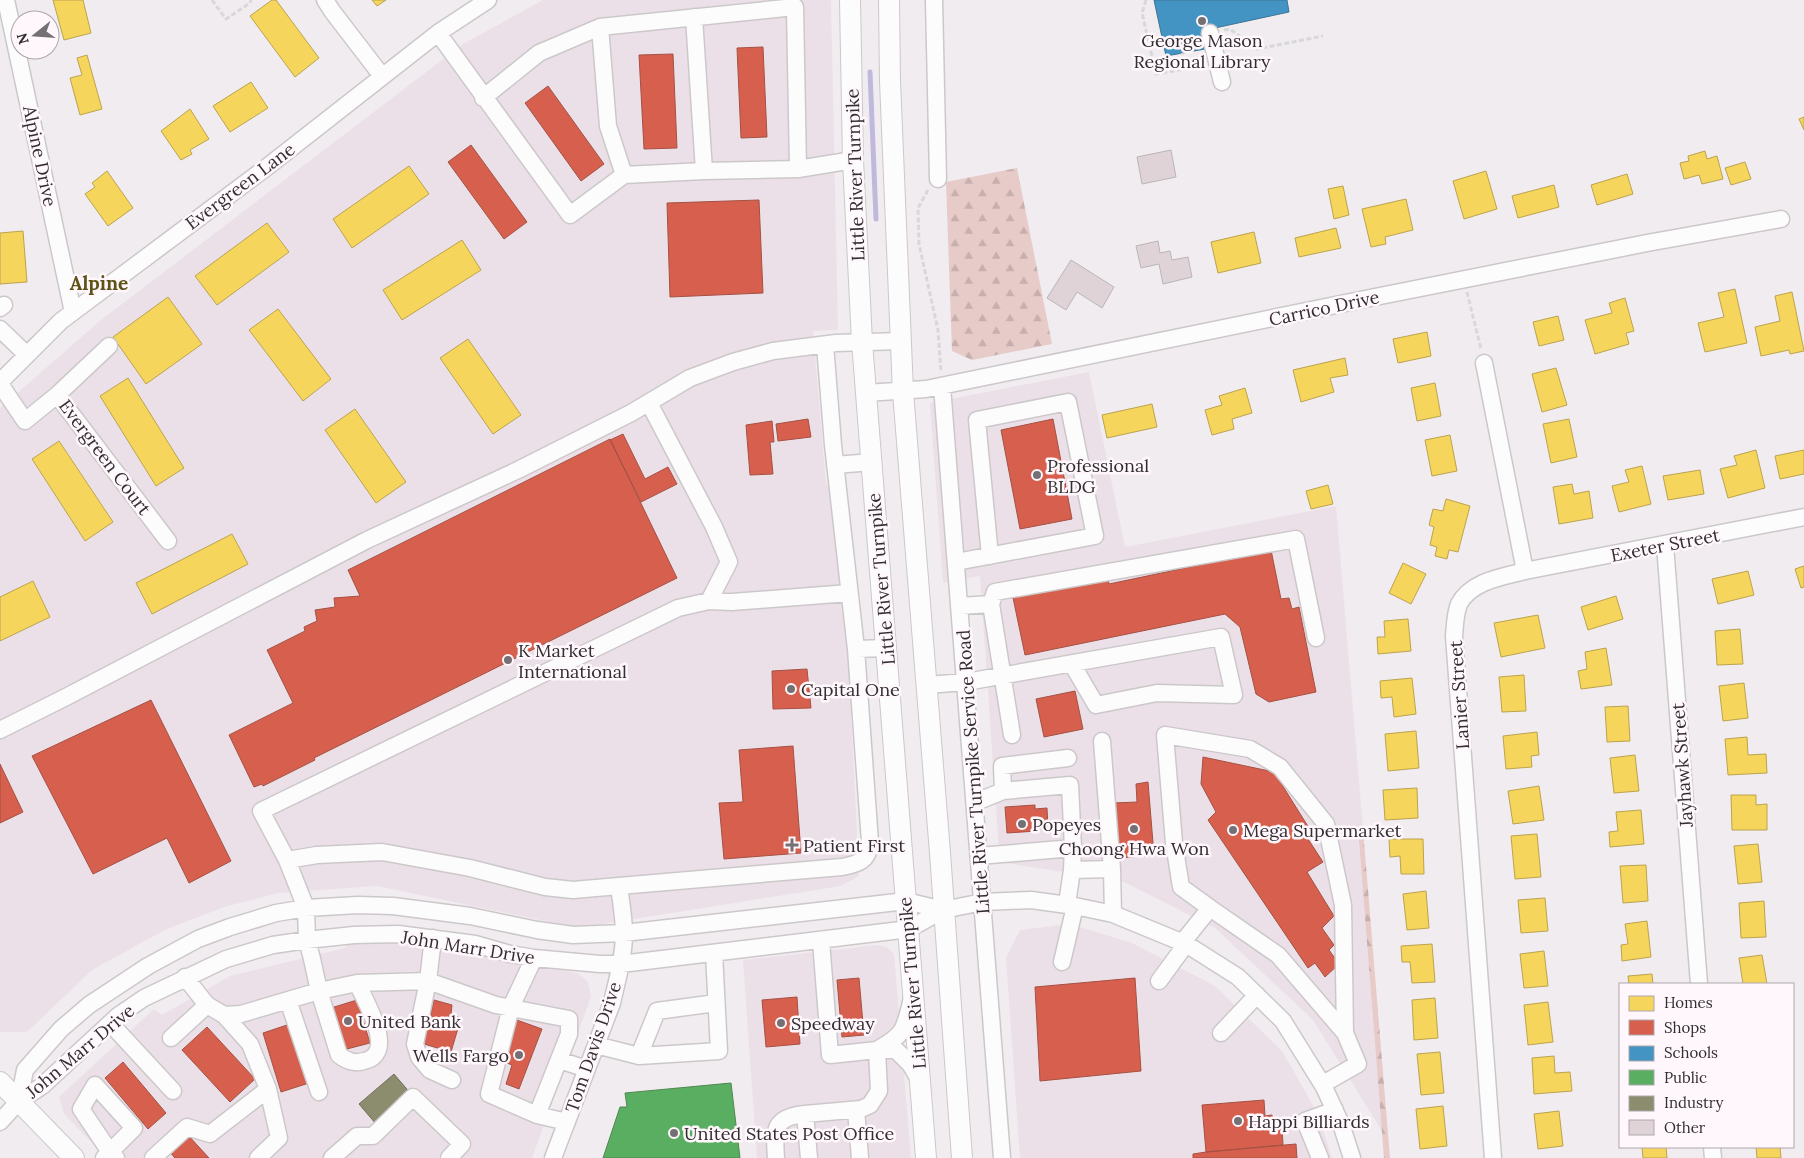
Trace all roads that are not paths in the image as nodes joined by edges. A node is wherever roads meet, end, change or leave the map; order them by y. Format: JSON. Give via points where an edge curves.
{"nodes":[{"id":1,"x":6,"y":0,"type":"edge"},
{"id":2,"x":325,"y":0,"type":"edge"},
{"id":3,"x":488,"y":0,"type":"edge"},
{"id":4,"x":850,"y":0,"type":"edge"},
{"id":5,"x":889,"y":0,"type":"edge"},
{"id":6,"x":934,"y":0,"type":"edge"},
{"id":7,"x":694,"y":16,"type":"junction"},
{"id":8,"x":600,"y":27,"type":"junction"},
{"id":9,"x":1210,"y":33,"type":"road end"},
{"id":10,"x":438,"y":34,"type":"junction"},
{"id":11,"x":382,"y":76,"type":"junction"},
{"id":12,"x":1222,"y":82,"type":"dead end"},
{"id":13,"x":483,"y":98,"type":"junction"},
{"id":14,"x":854,"y":160,"type":"junction"},
{"id":15,"x":798,"y":169,"type":"junction"},
{"id":16,"x":704,"y":171,"type":"junction"},
{"id":17,"x":624,"y":175,"type":"junction"},
{"id":18,"x":938,"y":179,"type":"road end"},
{"id":19,"x":1781,"y":219,"type":"dead end"},
{"id":20,"x":72,"y":312,"type":"junction"},
{"id":21,"x":0,"y":329,"type":"edge"},
{"id":22,"x":900,"y":341,"type":"junction"},
{"id":23,"x":862,"y":342,"type":"junction"},
{"id":24,"x":824,"y":344,"type":"junction"},
{"id":25,"x":109,"y":346,"type":"dead end"},
{"id":26,"x":27,"y":355,"type":"junction"},
{"id":27,"x":1484,"y":363,"type":"road end"},
{"id":28,"x":0,"y":383,"type":"edge"},
{"id":29,"x":942,"y":386,"type":"junction"},
{"id":30,"x":903,"y":392,"type":"junction"},
{"id":31,"x":866,"y":393,"type":"junction"},
{"id":32,"x":57,"y":394,"type":"junction"},
{"id":33,"x":649,"y":403,"type":"junction"},
{"id":34,"x":872,"y":462,"type":"junction"},
{"id":35,"x":835,"y":465,"type":"junction"},
{"id":36,"x":1804,"y":517,"type":"edge"},
{"id":37,"x":168,"y":541,"type":"dead end"},
{"id":38,"x":1665,"y":545,"type":"junction"},
{"id":39,"x":990,"y":556,"type":"junction"},
{"id":40,"x":956,"y":562,"type":"junction"},
{"id":41,"x":1525,"y":571,"type":"junction"},
{"id":42,"x":849,"y":593,"type":"junction"},
{"id":43,"x":709,"y":601,"type":"junction"},
{"id":44,"x":991,"y":604,"type":"junction"},
{"id":45,"x":960,"y":606,"type":"junction"},
{"id":46,"x":1316,"y":638,"type":"dead end"},
{"id":47,"x":886,"y":648,"type":"junction"},
{"id":48,"x":856,"y":649,"type":"junction"},
{"id":49,"x":1072,"y":664,"type":"junction"},
{"id":50,"x":1002,"y":676,"type":"junction"},
{"id":51,"x":966,"y":682,"type":"junction"},
{"id":52,"x":926,"y":685,"type":"junction"},
{"id":53,"x":0,"y":730,"type":"edge"},
{"id":54,"x":1012,"y":735,"type":"dead end"},
{"id":55,"x":1102,"y":741,"type":"dead end"},
{"id":56,"x":1068,"y":758,"type":"dead end"},
{"id":57,"x":1003,"y":791,"type":"junction"},
{"id":58,"x":976,"y":802,"type":"junction"},
{"id":59,"x":1073,"y":848,"type":"junction"},
{"id":60,"x":979,"y":856,"type":"junction"},
{"id":61,"x":287,"y":860,"type":"junction"},
{"id":62,"x":1112,"y":869,"type":"junction"},
{"id":63,"x":1072,"y":870,"type":"junction"},
{"id":64,"x":619,"y":886,"type":"junction"},
{"id":65,"x":906,"y":902,"type":"junction"},
{"id":66,"x":983,"y":902,"type":"junction"},
{"id":67,"x":1071,"y":905,"type":"junction"},
{"id":68,"x":306,"y":908,"type":"junction"},
{"id":69,"x":1210,"y":908,"type":"junction"},
{"id":70,"x":943,"y":910,"type":"junction"},
{"id":71,"x":1114,"y":914,"type":"junction"},
{"id":72,"x":909,"y":929,"type":"junction"},
{"id":73,"x":624,"y":933,"type":"junction"},
{"id":74,"x":433,"y":938,"type":"junction"},
{"id":75,"x":307,"y":940,"type":"junction"},
{"id":76,"x":821,"y":941,"type":"junction"},
{"id":77,"x":1184,"y":944,"type":"junction"},
{"id":78,"x":714,"y":953,"type":"junction"},
{"id":79,"x":534,"y":958,"type":"junction"},
{"id":80,"x":1062,"y":962,"type":"dead end"},
{"id":81,"x":621,"y":964,"type":"junction"},
{"id":82,"x":185,"y":977,"type":"junction"},
{"id":83,"x":428,"y":981,"type":"junction"},
{"id":84,"x":1159,"y":981,"type":"dead end"},
{"id":85,"x":356,"y":983,"type":"junction"},
{"id":86,"x":1699,"y":983,"type":"edge"},
{"id":87,"x":913,"y":990,"type":"junction"},
{"id":88,"x":319,"y":991,"type":"junction"},
{"id":89,"x":1257,"y":995,"type":"junction"},
{"id":90,"x":288,"y":1000,"type":"junction"},
{"id":91,"x":716,"y":1003,"type":"junction"},
{"id":92,"x":208,"y":1005,"type":"junction"},
{"id":93,"x":511,"y":1007,"type":"junction"},
{"id":94,"x":224,"y":1015,"type":"junction"},
{"id":95,"x":110,"y":1023,"type":"junction"},
{"id":96,"x":1221,"y":1033,"type":"dead end"},
{"id":97,"x":1345,"y":1033,"type":"junction"},
{"id":98,"x":171,"y":1038,"type":"dead end"},
{"id":99,"x":596,"y":1045,"type":"junction"},
{"id":100,"x":876,"y":1050,"type":"junction"},
{"id":101,"x":640,"y":1056,"type":"junction"},
{"id":102,"x":559,"y":1060,"type":"junction"},
{"id":103,"x":587,"y":1069,"type":"junction"},
{"id":104,"x":452,"y":1080,"type":"dead end"},
{"id":105,"x":0,"y":1082,"type":"edge"},
{"id":106,"x":920,"y":1082,"type":"junction"},
{"id":107,"x":1323,"y":1084,"type":"junction"},
{"id":108,"x":268,"y":1089,"type":"junction"},
{"id":109,"x":173,"y":1091,"type":"dead end"},
{"id":110,"x":319,"y":1092,"type":"dead end"},
{"id":111,"x":19,"y":1101,"type":"junction"},
{"id":112,"x":856,"y":1110,"type":"junction"},
{"id":113,"x":1334,"y":1110,"type":"junction"},
{"id":114,"x":805,"y":1114,"type":"junction"},
{"id":115,"x":537,"y":1115,"type":"junction"},
{"id":116,"x":0,"y":1122,"type":"edge"},
{"id":117,"x":567,"y":1122,"type":"junction"},
{"id":118,"x":74,"y":1158,"type":"edge"},
{"id":119,"x":153,"y":1158,"type":"edge"},
{"id":120,"x":258,"y":1158,"type":"edge"},
{"id":121,"x":332,"y":1158,"type":"edge"},
{"id":122,"x":449,"y":1158,"type":"edge"},
{"id":123,"x":553,"y":1158,"type":"edge"},
{"id":124,"x":776,"y":1158,"type":"edge"},
{"id":125,"x":809,"y":1158,"type":"edge"},
{"id":126,"x":860,"y":1158,"type":"edge"},
{"id":127,"x":926,"y":1158,"type":"edge"},
{"id":128,"x":962,"y":1158,"type":"edge"},
{"id":129,"x":1002,"y":1158,"type":"edge"},
{"id":130,"x":1320,"y":1158,"type":"edge"},
{"id":131,"x":1352,"y":1158,"type":"edge"},
{"id":132,"x":1493,"y":1158,"type":"edge"}],
"edges":[{"from":1,"to":20,"type":"street","name":"Alpine Drive"},
{"from":2,"to":11,"type":"street"},
{"from":3,"to":10,"type":"street","name":"Evergreen Lane"},
{"from":4,"to":14,"type":"main road","name":"Little River Turnpike"},
{"from":5,"to":22,"type":"main road","name":"Little River Turnpike"},
{"from":6,"to":18,"type":"street"},
{"from":7,"to":8,"type":"street"},
{"from":7,"to":15,"type":"street","via":[[795,7]]},
{"from":7,"to":16,"type":"street"},
{"from":8,"to":13,"type":"street","via":[[539,53]]},
{"from":8,"to":17,"type":"street","via":[[608,126]]},
{"from":9,"to":12,"type":"street"},
{"from":10,"to":11,"type":"street","name":"Evergreen Lane"},
{"from":10,"to":13,"type":"street"},
{"from":11,"to":20,"type":"street","name":"Evergreen Lane","via":[[251,179]]},
{"from":13,"to":17,"type":"street","via":[[570,215]]},
{"from":14,"to":15,"type":"street"},
{"from":14,"to":23,"type":"main road","name":"Little River Turnpike"},
{"from":15,"to":16,"type":"street"},
{"from":16,"to":17,"type":"street"},
{"from":19,"to":29,"type":"street","name":"Carrico Drive"},
{"from":20,"to":26,"type":"street","name":"Evergreen Lane"},
{"from":21,"to":26,"type":"street"},
{"from":22,"to":23,"type":"street"},
{"from":22,"to":30,"type":"main road","name":"Little River Turnpike"},
{"from":23,"to":24,"type":"street"},
{"from":23,"to":31,"type":"main road","name":"Little River Turnpike"},
{"from":24,"to":33,"type":"street","via":[[773,351],[733,362],[690,378]]},
{"from":24,"to":35,"type":"street"},
{"from":25,"to":32,"type":"street"},
{"from":26,"to":28,"type":"street","name":"Evergreen Lane"},
{"from":27,"to":41,"type":"street"},
{"from":28,"to":32,"type":"street","name":"Evergreen Court","via":[[25,421]]},
{"from":29,"to":30,"type":"street","name":"Carrico Drive"},
{"from":29,"to":40,"type":"street","name":"Little River Turnpike Service Road"},
{"from":30,"to":31,"type":"street","name":"Carrico Drive"},
{"from":30,"to":52,"type":"main road","name":"Little River Turnpike"},
{"from":31,"to":34,"type":"main road","name":"Little River Turnpike"},
{"from":32,"to":37,"type":"street","name":"Evergreen Court"},
{"from":33,"to":43,"type":"street","via":[[729,562]]},
{"from":33,"to":53,"type":"street","via":[[518,470],[368,540]]},
{"from":34,"to":35,"type":"street"},
{"from":34,"to":47,"type":"main road","name":"Little River Turnpike"},
{"from":35,"to":42,"type":"street"},
{"from":36,"to":38,"type":"street","name":"Exeter Street"},
{"from":38,"to":41,"type":"street","name":"Exeter Street"},
{"from":38,"to":86,"type":"street","name":"Jayhawk Street"},
{"from":39,"to":39,"type":"street","via":[[1095,536],[1068,402],[977,420]]},
{"from":39,"to":40,"type":"street"},
{"from":40,"to":45,"type":"street","name":"Little River Turnpike Service Road"},
{"from":41,"to":132,"type":"street","name":"Lanier Street","via":[[1495,578],[1476,586],[1466,595],[1456,616],[1454,636]]},
{"from":42,"to":43,"type":"street"},
{"from":42,"to":48,"type":"street"},
{"from":43,"to":61,"type":"street","via":[[678,608],[261,811]]},
{"from":44,"to":45,"type":"street"},
{"from":44,"to":46,"type":"street","via":[[995,592],[1296,539]]},
{"from":44,"to":50,"type":"street"},
{"from":45,"to":51,"type":"street","name":"Little River Turnpike Service Road"},
{"from":47,"to":48,"type":"street"},
{"from":47,"to":65,"type":"main road","name":"Little River Turnpike"},
{"from":48,"to":64,"type":"street","via":[[870,842],[868,853],[861,862]]},
{"from":49,"to":49,"type":"street","via":[[1096,705],[1157,693],[1234,695],[1221,637]]},
{"from":49,"to":50,"type":"street"},
{"from":50,"to":51,"type":"street"},
{"from":50,"to":54,"type":"street"},
{"from":51,"to":52,"type":"street"},
{"from":51,"to":58,"type":"street","name":"Little River Turnpike Service Road"},
{"from":52,"to":70,"type":"main road","name":"Little River Turnpike"},
{"from":55,"to":62,"type":"street"},
{"from":56,"to":57,"type":"street","via":[[1002,766]]},
{"from":57,"to":58,"type":"street"},
{"from":57,"to":59,"type":"street","via":[[1070,785]]},
{"from":58,"to":60,"type":"street","name":"Little River Turnpike Service Road"},
{"from":59,"to":60,"type":"street"},
{"from":59,"to":63,"type":"street"},
{"from":60,"to":66,"type":"street","name":"Little River Turnpike Service Road"},
{"from":61,"to":64,"type":"street","via":[[382,852],[470,868],[545,887],[573,890]]},
{"from":61,"to":68,"type":"street"},
{"from":62,"to":63,"type":"street"},
{"from":62,"to":71,"type":"street"},
{"from":63,"to":67,"type":"street"},
{"from":64,"to":73,"type":"street","name":"Tom Davis Drive"},
{"from":65,"to":70,"type":"street","name":"John Marr Drive"},
{"from":65,"to":72,"type":"main road","name":"Little River Turnpike"},
{"from":65,"to":73,"type":"street","name":"John Marr Drive"},
{"from":66,"to":67,"type":"street","name":"John Marr Drive","via":[[1031,900]]},
{"from":66,"to":70,"type":"street","name":"John Marr Drive"},
{"from":66,"to":129,"type":"street","name":"Little River Turnpike Service Road"},
{"from":67,"to":71,"type":"street","name":"John Marr Drive"},
{"from":67,"to":80,"type":"street"},
{"from":68,"to":73,"type":"street","name":"John Marr Drive","via":[[393,906],[470,916],[538,930],[573,934]]},
{"from":68,"to":75,"type":"street"},
{"from":68,"to":111,"type":"street","name":"John Marr Drive","via":[[276,913],[198,939],[112,988],[61,1029],[26,1070]]},
{"from":69,"to":77,"type":"street"},
{"from":69,"to":97,"type":"street","via":[[1278,955]]},
{"from":69,"to":97,"type":"street","via":[[1181,887],[1165,735],[1250,749],[1280,767],[1326,824],[1343,905]]},
{"from":70,"to":72,"type":"street","name":"John Marr Drive"},
{"from":70,"to":128,"type":"main road","name":"Little River Turnpike"},
{"from":71,"to":77,"type":"street","name":"John Marr Drive"},
{"from":72,"to":76,"type":"street","name":"John Marr Drive"},
{"from":72,"to":87,"type":"main road","name":"Little River Turnpike"},
{"from":73,"to":81,"type":"street","name":"Tom Davis Drive"},
{"from":74,"to":75,"type":"street","name":"John Marr Drive","via":[[398,934]]},
{"from":74,"to":79,"type":"street","name":"John Marr Drive"},
{"from":74,"to":83,"type":"street"},
{"from":75,"to":82,"type":"street","name":"John Marr Drive","via":[[226,959]]},
{"from":75,"to":88,"type":"street"},
{"from":76,"to":78,"type":"street","name":"John Marr Drive"},
{"from":76,"to":100,"type":"street","via":[[830,1055]]},
{"from":77,"to":84,"type":"street"},
{"from":77,"to":89,"type":"street","name":"John Marr Drive","via":[[1238,977]]},
{"from":78,"to":81,"type":"street","name":"John Marr Drive"},
{"from":78,"to":91,"type":"street"},
{"from":79,"to":81,"type":"street","name":"John Marr Drive"},
{"from":79,"to":93,"type":"street"},
{"from":81,"to":99,"type":"street","name":"Tom Davis Drive","via":[[612,1003]]},
{"from":82,"to":92,"type":"street"},
{"from":82,"to":95,"type":"street","name":"John Marr Drive","via":[[144,998]]},
{"from":83,"to":85,"type":"street"},
{"from":83,"to":93,"type":"street","via":[[496,1005]]},
{"from":83,"to":104,"type":"street","via":[[415,1044],[419,1057],[430,1070]]},
{"from":85,"to":88,"type":"street"},
{"from":85,"to":88,"type":"street","via":[[380,1038],[379,1052],[370,1060],[358,1063],[339,1055]]},
{"from":87,"to":100,"type":"street","via":[[902,1032]]},
{"from":87,"to":106,"type":"main road","name":"Little River Turnpike"},
{"from":88,"to":90,"type":"street"},
{"from":89,"to":96,"type":"street"},
{"from":89,"to":107,"type":"street","name":"John Marr Drive","via":[[1283,1021]]},
{"from":90,"to":94,"type":"street","via":[[241,1014]]},
{"from":90,"to":110,"type":"street"},
{"from":91,"to":101,"type":"street","via":[[657,1011]]},
{"from":91,"to":101,"type":"street","via":[[719,1051]]},
{"from":92,"to":94,"type":"street"},
{"from":92,"to":98,"type":"street"},
{"from":93,"to":102,"type":"street","via":[[569,1019],[569,1034]]},
{"from":93,"to":115,"type":"street","via":[[489,1094]]},
{"from":94,"to":108,"type":"street","via":[[250,1044]]},
{"from":95,"to":109,"type":"street"},
{"from":95,"to":111,"type":"street","name":"John Marr Drive","via":[[42,1086]]},
{"from":97,"to":107,"type":"street","via":[[1358,1064]]},
{"from":99,"to":101,"type":"street"},
{"from":99,"to":103,"type":"street","name":"Tom Davis Drive"},
{"from":100,"to":106,"type":"street","via":[[900,1052]]},
{"from":100,"to":112,"type":"street","via":[[879,1091],[870,1104]]},
{"from":102,"to":103,"type":"street"},
{"from":102,"to":115,"type":"street"},
{"from":103,"to":117,"type":"street","name":"Tom Davis Drive"},
{"from":105,"to":111,"type":"main road"},
{"from":106,"to":127,"type":"main road","name":"Little River Turnpike"},
{"from":107,"to":113,"type":"street","name":"John Marr Drive"},
{"from":108,"to":119,"type":"street","via":[[210,1134],[187,1127]]},
{"from":108,"to":120,"type":"street","via":[[279,1138]]},
{"from":111,"to":116,"type":"street"},
{"from":111,"to":118,"type":"main road"},
{"from":112,"to":114,"type":"street"},
{"from":112,"to":126,"type":"street"},
{"from":113,"to":130,"type":"street","via":[[1305,1121]]},
{"from":113,"to":131,"type":"street","name":"John Marr Drive"},
{"from":114,"to":124,"type":"street","via":[[790,1116],[777,1127],[774,1136]]},
{"from":114,"to":125,"type":"street"},
{"from":115,"to":117,"type":"street"},
{"from":117,"to":123,"type":"street","name":"Tom Davis Drive"},
{"from":121,"to":122,"type":"street","via":[[357,1136],[373,1136],[414,1097],[462,1144]]}]}
